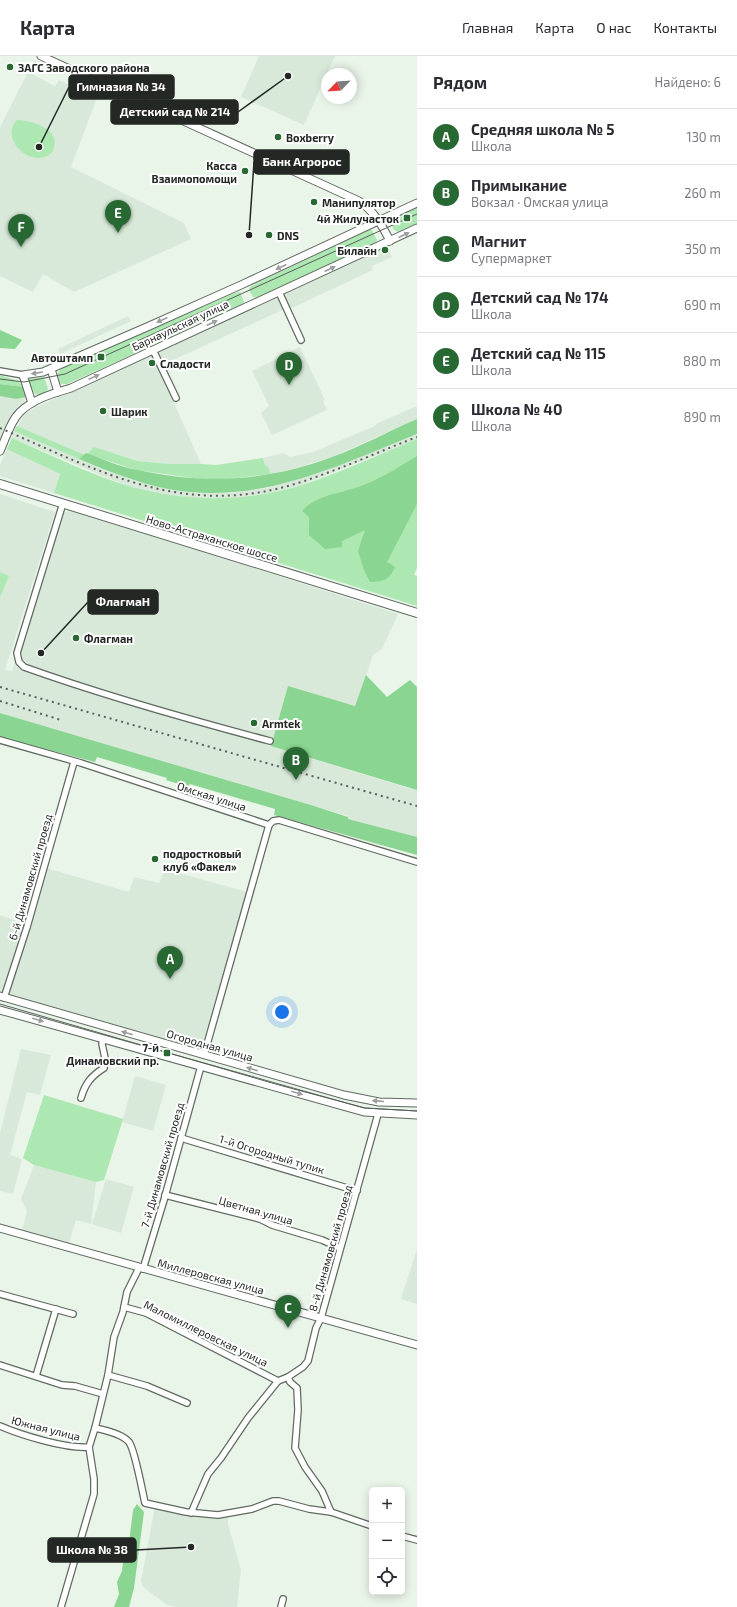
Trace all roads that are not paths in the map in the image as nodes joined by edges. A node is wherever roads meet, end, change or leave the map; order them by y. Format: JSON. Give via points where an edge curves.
{"nodes":[{"id":1,"x":40,"y":56,"type":"edge"},
{"id":2,"x":417,"y":203,"type":"edge"},
{"id":3,"x":379,"y":220,"type":"junction"},
{"id":4,"x":417,"y":228,"type":"edge"},
{"id":5,"x":390,"y":241,"type":"junction"},
{"id":6,"x":279,"y":292,"type":"junction"},
{"id":7,"x":301,"y":340,"type":"dead end"},
{"id":8,"x":153,"y":350,"type":"junction"},
{"id":9,"x":51,"y":369,"type":"junction"},
{"id":10,"x":0,"y":371,"type":"edge"},
{"id":11,"x":22,"y":375,"type":"junction"},
{"id":12,"x":58,"y":392,"type":"junction"},
{"id":13,"x":176,"y":398,"type":"dead end"},
{"id":14,"x":32,"y":403,"type":"junction"},
{"id":15,"x":0,"y":451,"type":"edge"},
{"id":16,"x":0,"y":484,"type":"edge"},
{"id":17,"x":63,"y":503,"type":"junction"},
{"id":18,"x":417,"y":613,"type":"edge"},
{"id":19,"x":0,"y":740,"type":"edge"},
{"id":20,"x":270,"y":741,"type":"dead end"},
{"id":21,"x":74,"y":762,"type":"junction"},
{"id":22,"x":269,"y":825,"type":"junction"},
{"id":23,"x":417,"y":862,"type":"edge"},
{"id":24,"x":2,"y":997,"type":"edge"},
{"id":25,"x":0,"y":1011,"type":"edge"},
{"id":26,"x":103,"y":1039,"type":"junction"},
{"id":27,"x":204,"y":1055,"type":"junction"},
{"id":28,"x":201,"y":1066,"type":"junction"},
{"id":29,"x":80,"y":1098,"type":"dead end"},
{"id":30,"x":417,"y":1103,"type":"edge"},
{"id":31,"x":378,"y":1114,"type":"junction"},
{"id":32,"x":417,"y":1115,"type":"edge"},
{"id":33,"x":181,"y":1138,"type":"junction"},
{"id":34,"x":357,"y":1191,"type":"junction"},
{"id":35,"x":165,"y":1195,"type":"junction"},
{"id":36,"x":0,"y":1228,"type":"edge"},
{"id":37,"x":340,"y":1248,"type":"junction"},
{"id":38,"x":141,"y":1269,"type":"junction"},
{"id":39,"x":0,"y":1294,"type":"edge"},
{"id":40,"x":124,"y":1307,"type":"junction"},
{"id":41,"x":56,"y":1310,"type":"junction"},
{"id":42,"x":73,"y":1314,"type":"dead end"},
{"id":43,"x":321,"y":1318,"type":"junction"},
{"id":44,"x":417,"y":1345,"type":"edge"},
{"id":45,"x":0,"y":1365,"type":"edge"},
{"id":46,"x":108,"y":1375,"type":"junction"},
{"id":47,"x":36,"y":1376,"type":"junction"},
{"id":48,"x":288,"y":1377,"type":"junction"},
{"id":49,"x":278,"y":1381,"type":"junction"},
{"id":50,"x":103,"y":1394,"type":"junction"},
{"id":51,"x":187,"y":1403,"type":"dead end"},
{"id":52,"x":0,"y":1426,"type":"edge"},
{"id":53,"x":95,"y":1428,"type":"junction"},
{"id":54,"x":88,"y":1447,"type":"junction"},
{"id":55,"x":331,"y":1512,"type":"junction"},
{"id":56,"x":191,"y":1513,"type":"junction"},
{"id":57,"x":369,"y":1525,"type":"edge"},
{"id":58,"x":405,"y":1537,"type":"edge"},
{"id":59,"x":417,"y":1540,"type":"edge"},
{"id":60,"x":283,"y":1599,"type":"dead end"},
{"id":61,"x":61,"y":1607,"type":"edge"},
{"id":62,"x":281,"y":1607,"type":"edge"}],
"edges":[{"from":1,"to":3,"type":"street","via":[[354,199]]},
{"from":2,"to":3,"type":"street","name":"Барнаульская улица"},
{"from":3,"to":5,"type":"street"},
{"from":3,"to":9,"type":"street","name":"Барнаульская улица","one_way":true,"via":[[241,285]]},
{"from":5,"to":4,"type":"street","name":"Барнаульская улица","one_way":true},
{"from":6,"to":5,"type":"street","name":"Барнаульская улица","one_way":true},
{"from":6,"to":7,"type":"street"},
{"from":8,"to":6,"type":"street","name":"Барнаульская улица","one_way":true},
{"from":12,"to":8,"type":"street","name":"Барнаульская улица","one_way":true},
{"from":8,"to":13,"type":"street"},
{"from":9,"to":11,"type":"street","name":"Барнаульская улица","one_way":true},
{"from":9,"to":12,"type":"street"},
{"from":10,"to":11,"type":"street","name":"Барнаульская улица"},
{"from":11,"to":14,"type":"street"},
{"from":12,"to":14,"type":"street","name":"Барнаульская улица"},
{"from":14,"to":15,"type":"street","name":"Барнаульская улица","via":[[20,412],[13,422]]},
{"from":16,"to":17,"type":"main road","name":"Ново-Астраханское шоссе"},
{"from":17,"to":18,"type":"main road","name":"Ново-Астраханское шоссе"},
{"from":17,"to":20,"type":"street","via":[[17,653],[19,662],[24,667],[75,685]]},
{"from":19,"to":21,"type":"street","name":"Омская улица"},
{"from":21,"to":22,"type":"street","name":"Омская улица"},
{"from":21,"to":24,"type":"street","name":"6-й Динамовский проезд","via":[[27,927]]},
{"from":22,"to":23,"type":"street","name":"Омская улица","via":[[279,820]]},
{"from":22,"to":27,"type":"street"},
{"from":27,"to":24,"type":"street","name":"Огородная улица","one_way":true},
{"from":25,"to":26,"type":"street","name":"Огородная улица","one_way":true},
{"from":26,"to":28,"type":"street","name":"Огородная улица"},
{"from":26,"to":29,"type":"street","via":[[104,1068],[96,1072],[85,1084]]},
{"from":30,"to":27,"type":"street","name":"Огородная улица","one_way":true,"via":[[367,1100]]},
{"from":28,"to":31,"type":"street","name":"Огородная улица","one_way":true},
{"from":28,"to":33,"type":"street","name":"7-й Динамовский проезд"},
{"from":31,"to":32,"type":"street","name":"Огородная улица"},
{"from":31,"to":34,"type":"street","name":"8-й Динамовский проезд"},
{"from":33,"to":34,"type":"street","name":"1-й Огородный тупик"},
{"from":33,"to":35,"type":"street","name":"7-й Динамовский проезд"},
{"from":34,"to":37,"type":"street","name":"8-й Динамовский проезд"},
{"from":35,"to":37,"type":"street","name":"Цветная улица","via":[[260,1219]]},
{"from":35,"to":38,"type":"street","name":"7-й Динамовский проезд"},
{"from":36,"to":38,"type":"street","name":"Миллеровская улица"},
{"from":37,"to":43,"type":"street","name":"8-й Динамовский проезд"},
{"from":38,"to":40,"type":"street","name":"7-й Динамовский проезд","via":[[128,1292]]},
{"from":38,"to":43,"type":"street","name":"Миллеровская улица"},
{"from":39,"to":41,"type":"street"},
{"from":40,"to":46,"type":"street","name":"7-й Динамовский проезд","via":[[114,1337]]},
{"from":40,"to":49,"type":"street","name":"Маломиллеровская улица","via":[[146,1313]]},
{"from":41,"to":42,"type":"street"},
{"from":41,"to":47,"type":"street"},
{"from":43,"to":44,"type":"street","name":"Миллеровская улица"},
{"from":43,"to":48,"type":"street","name":"8-й Динамовский проезд","via":[[308,1361]]},
{"from":45,"to":47,"type":"street"},
{"from":46,"to":50,"type":"street","name":"7-й Динамовский проезд"},
{"from":46,"to":51,"type":"street","via":[[147,1386]]},
{"from":47,"to":50,"type":"street"},
{"from":48,"to":49,"type":"street","name":"8-й Динамовский проезд"},
{"from":48,"to":55,"type":"street","via":[[297,1388],[295,1448],[322,1491]]},
{"from":49,"to":56,"type":"street","name":"8-й Динамовский проезд","via":[[208,1474]]},
{"from":50,"to":53,"type":"street","name":"7-й Динамовский проезд"},
{"from":52,"to":54,"type":"street","name":"Южная улица","via":[[46,1441],[78,1448]]},
{"from":53,"to":54,"type":"street","name":"7-й Динамовский проезд"},
{"from":53,"to":56,"type":"street","via":[[124,1438],[129,1443],[134,1451],[145,1502]]},
{"from":54,"to":61,"type":"street","via":[[94,1494]]},
{"from":55,"to":56,"type":"street","via":[[273,1501],[228,1514]]},
{"from":55,"to":57,"type":"street"},
{"from":58,"to":59,"type":"street"},
{"from":60,"to":62,"type":"street"}]}
